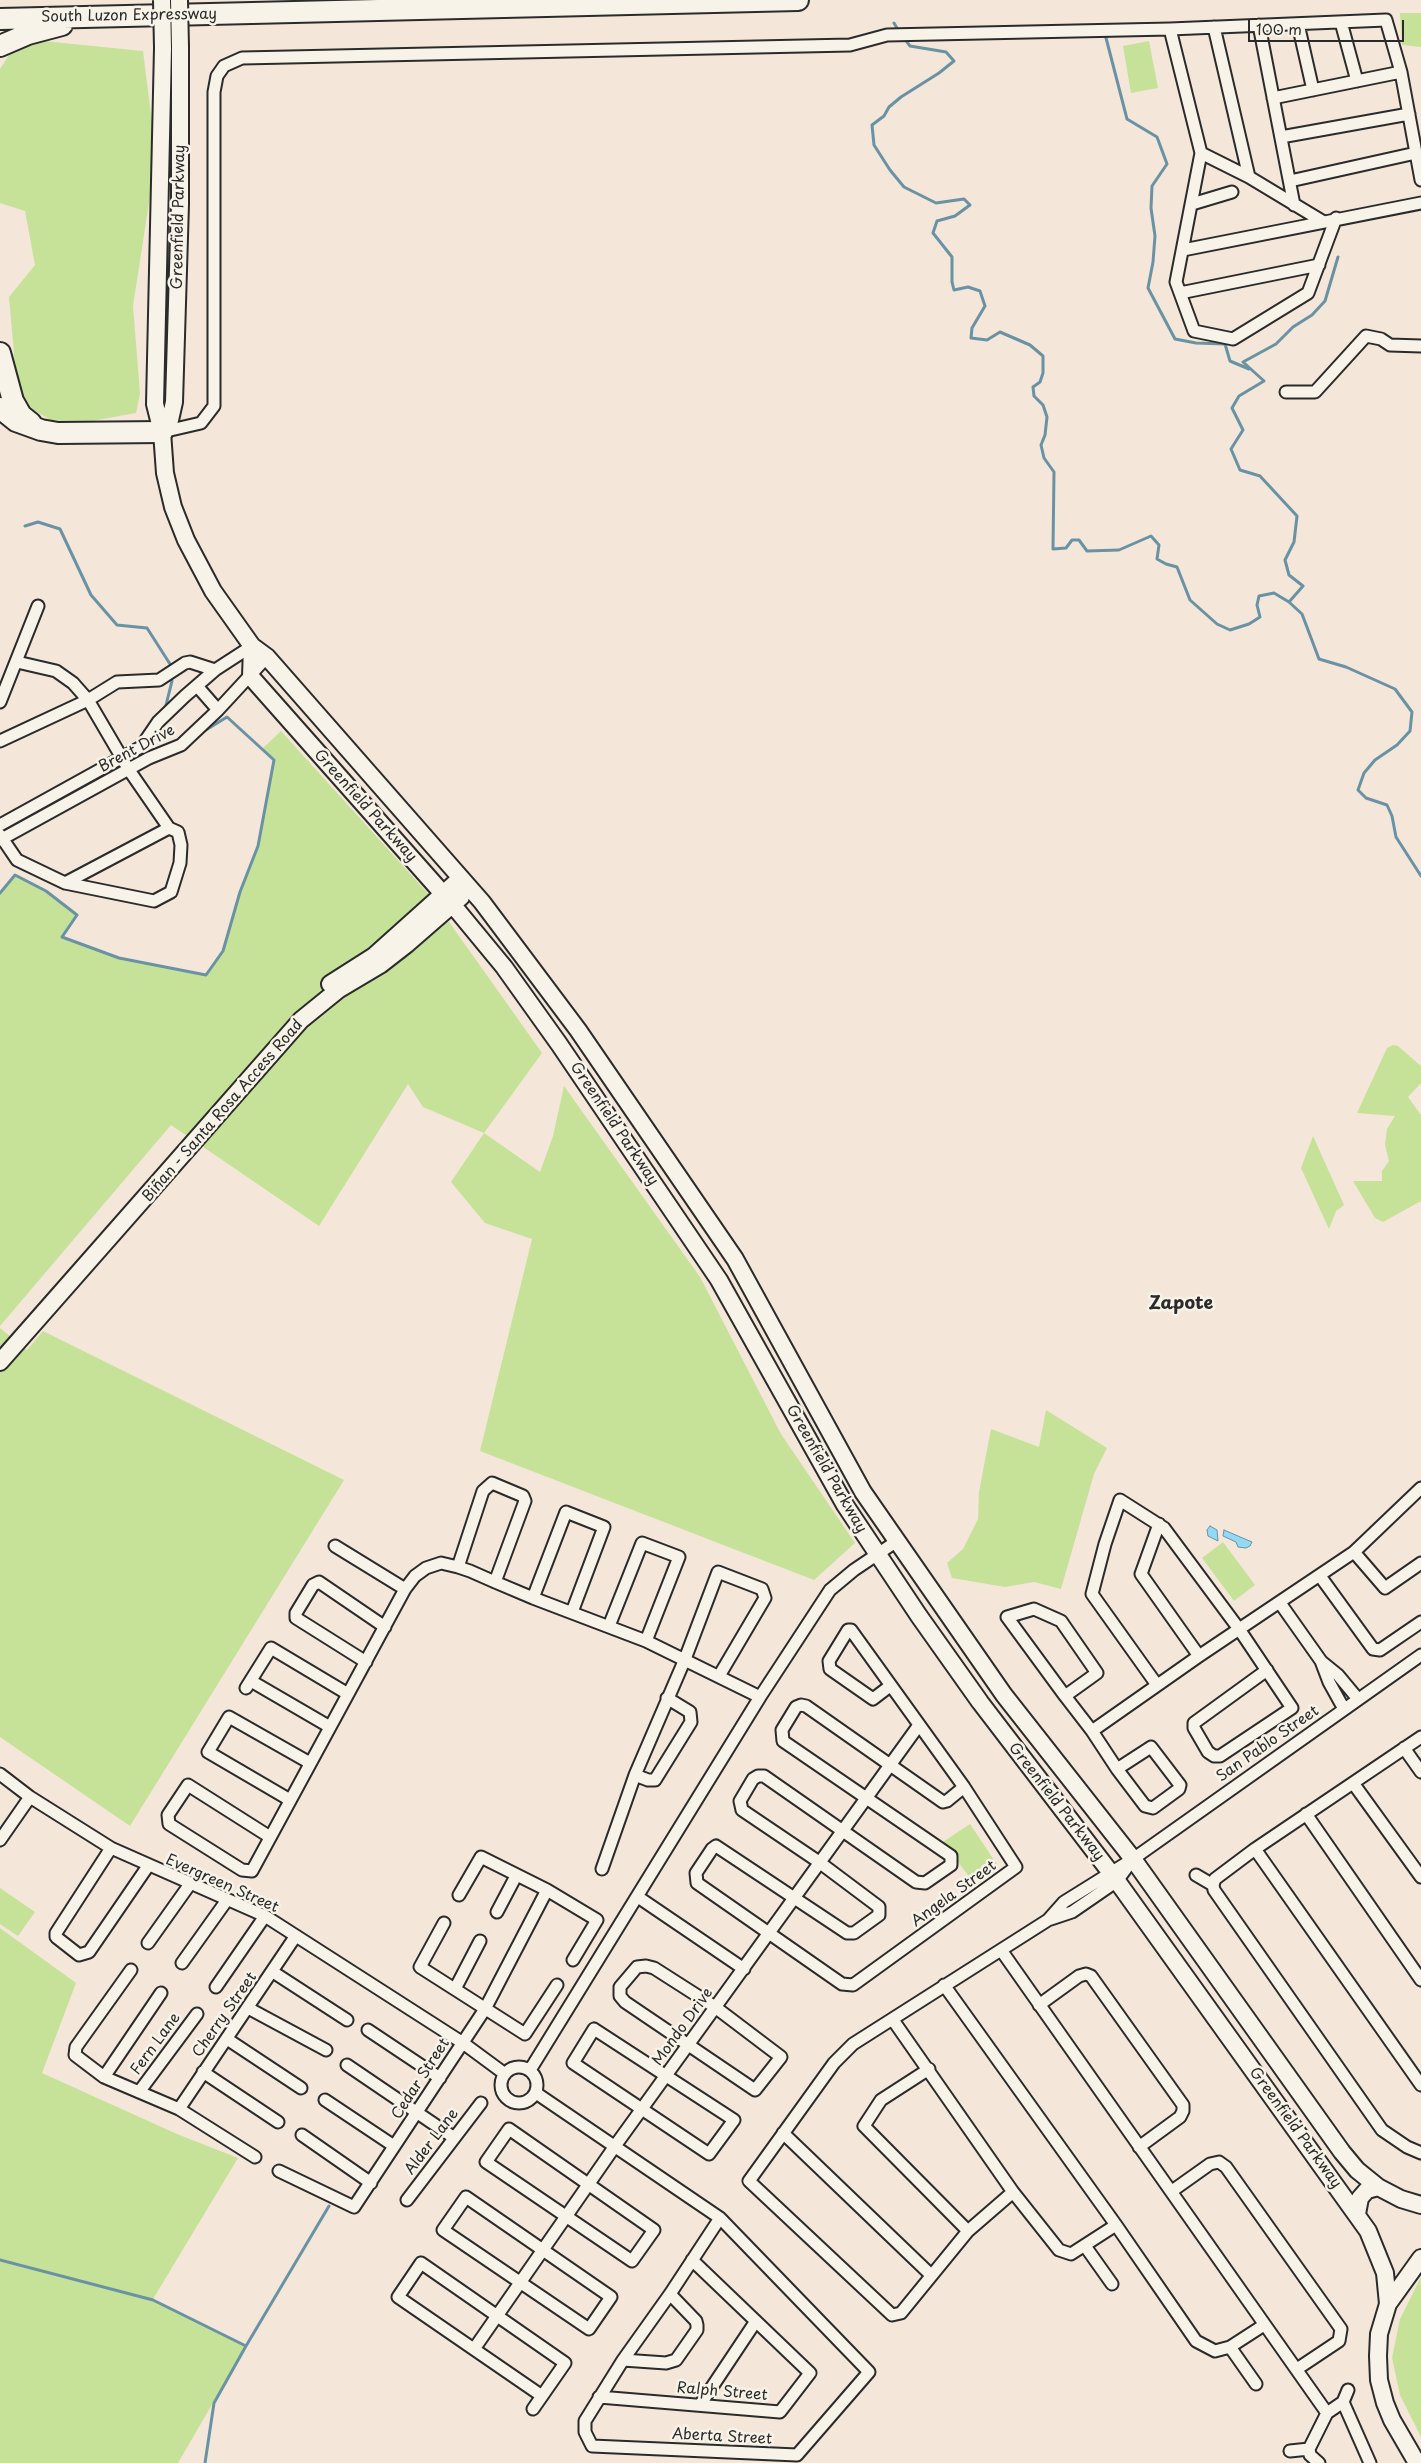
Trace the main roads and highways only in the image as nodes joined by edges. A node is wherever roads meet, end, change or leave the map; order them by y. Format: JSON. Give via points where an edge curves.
{"nodes":[{"id":1,"x":162,"y":0,"type":"edge"},
{"id":2,"x":178,"y":0,"type":"edge"},
{"id":3,"x":798,"y":0,"type":"edge"},
{"id":4,"x":99,"y":16,"type":"junction"},
{"id":5,"x":0,"y":19,"type":"edge"},
{"id":6,"x":0,"y":46,"type":"edge"},
{"id":7,"x":0,"y":353,"type":"edge"},
{"id":8,"x":0,"y":408,"type":"edge"},
{"id":9,"x":41,"y":430,"type":"junction"},
{"id":10,"x":162,"y":432,"type":"junction"},
{"id":11,"x":252,"y":646,"type":"junction"},
{"id":12,"x":323,"y":720,"type":"junction"},
{"id":13,"x":317,"y":752,"type":"junction"},
{"id":14,"x":466,"y":883,"type":"junction"},
{"id":15,"x":448,"y":899,"type":"junction"},
{"id":16,"x":1,"y":1357,"type":"edge"},
{"id":17,"x":812,"y":1400,"type":"junction"},
{"id":18,"x":792,"y":1411,"type":"junction"},
{"id":19,"x":1378,"y":2187,"type":"junction"},
{"id":20,"x":1421,"y":2205,"type":"edge"},
{"id":21,"x":1357,"y":2214,"type":"junction"},
{"id":22,"x":1421,"y":2258,"type":"edge"},
{"id":23,"x":1388,"y":2304,"type":"junction"},
{"id":24,"x":1417,"y":2463,"type":"edge"}],
"edges":[{"from":1,"to":10,"type":"main road","name":"Greenfield Parkway","bridge":true,"via":[[154,387],[154,404]]},
{"from":2,"to":10,"type":"main road","name":"Greenfield Parkway","bridge":true,"via":[[180,177],[174,402],[170,420]]},
{"from":3,"to":4,"type":"highway","name":"South Luzon Expressway"},
{"from":4,"to":5,"type":"highway","name":"South Luzon Expressway"},
{"from":4,"to":6,"type":"highway","via":[[28,34]]},
{"from":7,"to":9,"type":"highway","via":[[13,401],[21,415]]},
{"from":8,"to":9,"type":"highway","via":[[16,421]]},
{"from":9,"to":10,"type":"highway","via":[[68,434]]},
{"from":10,"to":11,"type":"main road","name":"Greenfield Parkway","via":[[168,491],[179,524],[213,591]]},
{"from":11,"to":12,"type":"main road","name":"Greenfield Parkway","via":[[267,657]]},
{"from":11,"to":13,"type":"main road","name":"Greenfield Parkway","via":[[251,677]]},
{"from":12,"to":13,"type":"main road"},
{"from":12,"to":14,"type":"main road","name":"Greenfield Parkway"},
{"from":13,"to":15,"type":"main road","name":"Greenfield Parkway"},
{"from":14,"to":15,"type":"main road","name":"Biñan - Santa Rosa Access Road"},
{"from":14,"to":17,"type":"main road","name":"Greenfield Parkway","via":[[578,1030],[735,1258]]},
{"from":15,"to":16,"type":"main road","name":"Biñan - Santa Rosa Access Road","via":[[380,965],[338,990],[302,1020],[209,1119]]},
{"from":15,"to":18,"type":"main road","name":"Greenfield Parkway","via":[[504,967],[554,1036],[697,1247]]},
{"from":17,"to":18,"type":"main road"},
{"from":17,"to":19,"type":"main road","name":"Greenfield Parkway","via":[[863,1492],[1004,1695],[1133,1859],[1342,2152]]},
{"from":18,"to":21,"type":"main road","name":"Greenfield Parkway","via":[[845,1505],[980,1702],[1114,1877]]},
{"from":19,"to":20,"type":"main road","name":"Greenfield Parkway"},
{"from":19,"to":21,"type":"main road","via":[[1367,2190],[1360,2198]]},
{"from":21,"to":23,"type":"main road","name":"Greenfield Parkway","via":[[1381,2261]]},
{"from":22,"to":23,"type":"main road"},
{"from":23,"to":24,"type":"main road","via":[[1380,2334],[1379,2380],[1392,2420]]}]}
